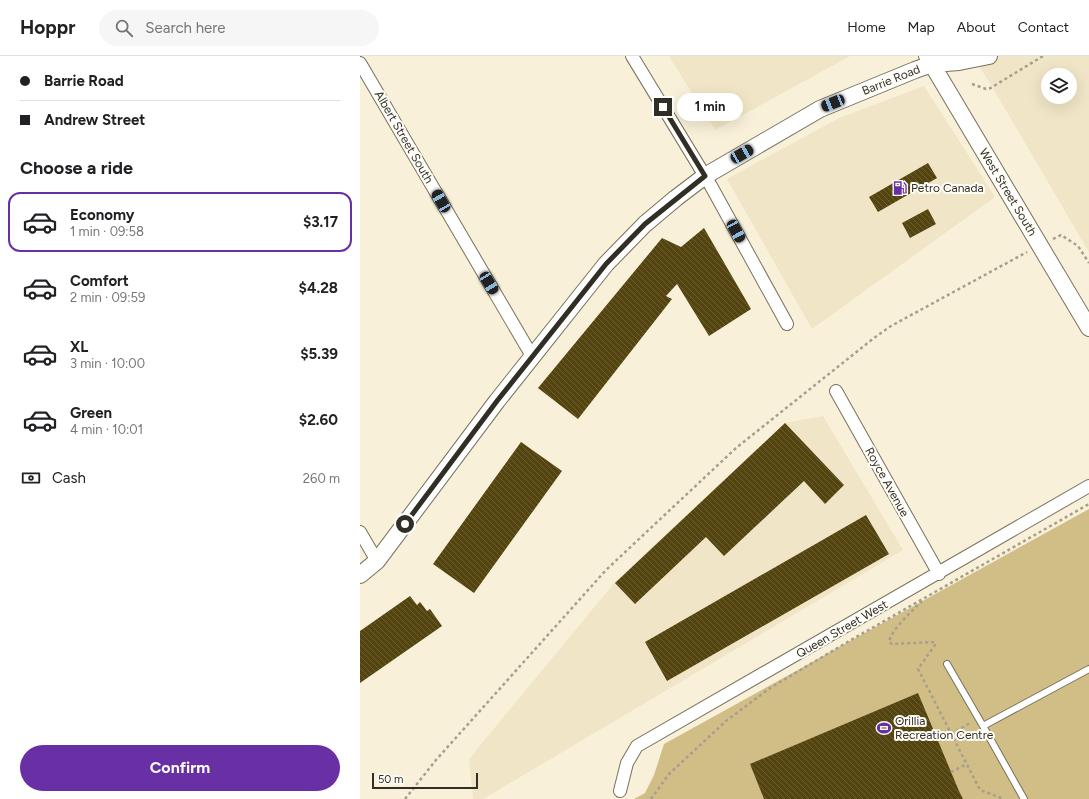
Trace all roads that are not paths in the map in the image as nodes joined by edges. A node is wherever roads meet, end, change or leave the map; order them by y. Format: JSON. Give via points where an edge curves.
{"nodes":[{"id":1,"x":632,"y":56,"type":"edge"},
{"id":2,"x":989,"y":56,"type":"edge"},
{"id":3,"x":930,"y":60,"type":"edge"},
{"id":4,"x":360,"y":63,"type":"edge"},
{"id":5,"x":705,"y":176,"type":"junction"},
{"id":6,"x":787,"y":324,"type":"dead end"},
{"id":7,"x":1089,"y":328,"type":"edge"},
{"id":8,"x":532,"y":356,"type":"junction"},
{"id":9,"x":836,"y":391,"type":"dead end"},
{"id":10,"x":1089,"y":486,"type":"edge"},
{"id":11,"x":360,"y":532,"type":"edge"},
{"id":12,"x":377,"y":562,"type":"junction"},
{"id":13,"x":939,"y":574,"type":"junction"},
{"id":14,"x":360,"y":575,"type":"edge"},
{"id":15,"x":947,"y":664,"type":"dead end"},
{"id":16,"x":1089,"y":669,"type":"edge"},
{"id":17,"x":983,"y":726,"type":"junction"},
{"id":18,"x":620,"y":791,"type":"dead end"},
{"id":19,"x":1024,"y":799,"type":"edge"}],
"edges":[{"from":1,"to":5,"type":"street"},
{"from":2,"to":3,"type":"street","name":"Barrie Road","via":[[959,62]]},
{"from":3,"to":5,"type":"street","name":"Barrie Road","via":[[914,70],[820,109]]},
{"from":3,"to":7,"type":"street","name":"West Street South"},
{"from":4,"to":8,"type":"street","name":"Albert Street South"},
{"from":5,"to":6,"type":"street"},
{"from":5,"to":8,"type":"street","name":"Barrie Road","via":[[645,224],[606,264]]},
{"from":8,"to":12,"type":"street","name":"Barrie Road"},
{"from":9,"to":13,"type":"street","name":"Royce Avenue"},
{"from":10,"to":13,"type":"street","name":"Queen Street West"},
{"from":11,"to":12,"type":"street"},
{"from":12,"to":14,"type":"street","name":"Barrie Road"},
{"from":13,"to":18,"type":"street","name":"Queen Street West","via":[[637,746],[628,763]]},
{"from":15,"to":17,"type":"lane"},
{"from":16,"to":17,"type":"lane"},
{"from":17,"to":19,"type":"lane"}]}
